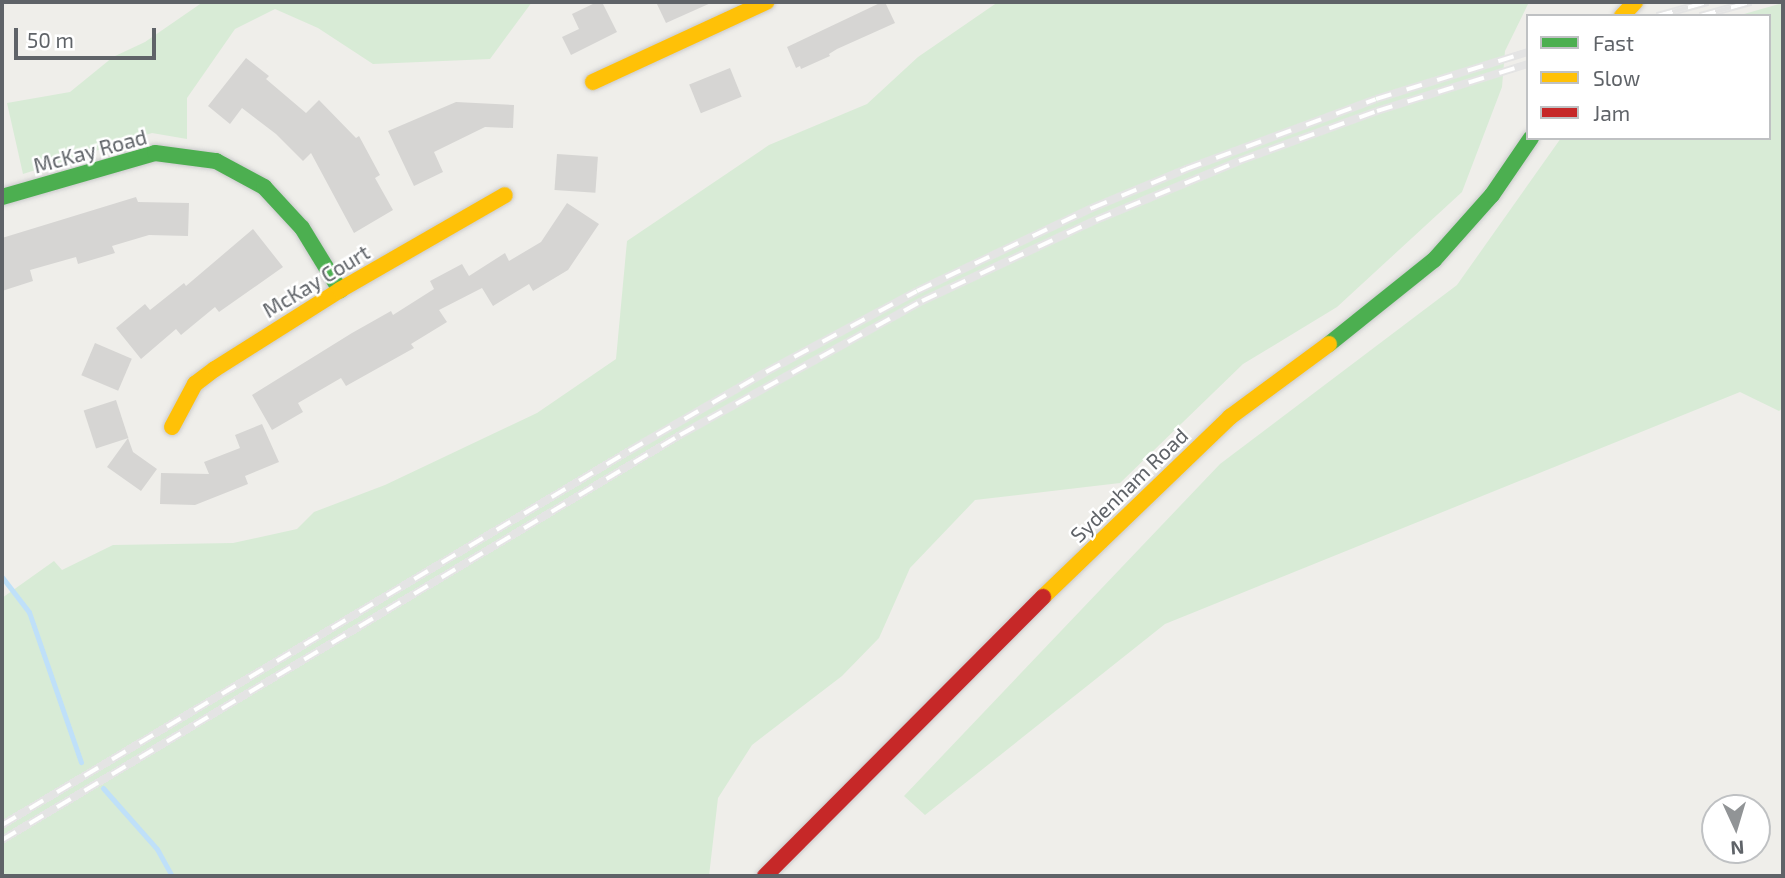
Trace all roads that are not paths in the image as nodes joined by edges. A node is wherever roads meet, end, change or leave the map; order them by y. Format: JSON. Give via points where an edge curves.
{"nodes":[{"id":1,"x":766,"y":2,"type":"edge"},
{"id":2,"x":593,"y":82,"type":"dead end"},
{"id":3,"x":1530,"y":140,"type":"edge"},
{"id":4,"x":505,"y":195,"type":"dead end"},
{"id":5,"x":2,"y":197,"type":"edge"},
{"id":6,"x":340,"y":290,"type":"junction"},
{"id":7,"x":172,"y":428,"type":"dead end"},
{"id":8,"x":765,"y":876,"type":"edge"}],
"edges":[{"from":1,"to":2,"type":"main road"},
{"from":3,"to":8,"type":"main road","name":"Sydenham Road","via":[[1492,195],[1434,260],[1230,417],[1074,566]]},
{"from":4,"to":6,"type":"main road","name":"McKay Court"},
{"from":5,"to":6,"type":"main road","name":"McKay Road","via":[[155,153],[216,161],[264,187],[302,228]]},
{"from":6,"to":7,"type":"main road","name":"McKay Court","via":[[195,384]]}]}
